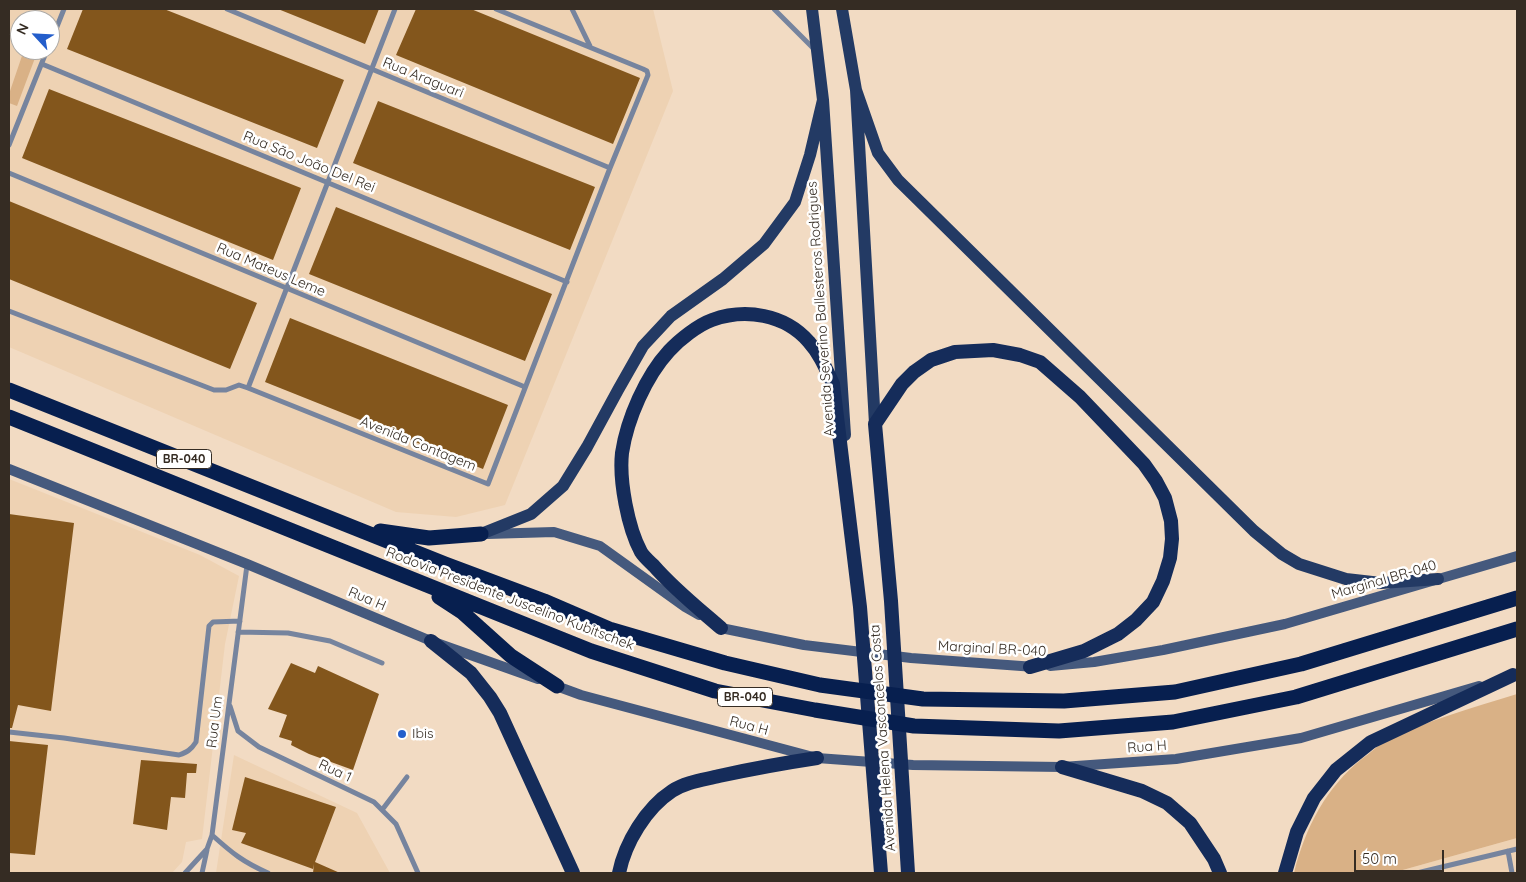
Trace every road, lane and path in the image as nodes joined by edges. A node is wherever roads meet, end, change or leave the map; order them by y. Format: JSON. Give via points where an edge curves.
{"nodes":[{"id":1,"x":227,"y":9,"type":"edge"},
{"id":2,"x":395,"y":9,"type":"edge"},
{"id":3,"x":496,"y":9,"type":"edge"},
{"id":4,"x":572,"y":9,"type":"edge"},
{"id":5,"x":774,"y":9,"type":"edge"},
{"id":6,"x":812,"y":9,"type":"edge"},
{"id":7,"x":842,"y":9,"type":"edge"},
{"id":8,"x":590,"y":46,"type":"junction"},
{"id":9,"x":817,"y":53,"type":"junction"},
{"id":10,"x":44,"y":60,"type":"edge"},
{"id":11,"x":42,"y":64,"type":"junction"},
{"id":12,"x":372,"y":69,"type":"junction"},
{"id":13,"x":856,"y":90,"type":"junction"},
{"id":14,"x":823,"y":100,"type":"junction"},
{"id":15,"x":9,"y":145,"type":"edge"},
{"id":16,"x":610,"y":168,"type":"junction"},
{"id":17,"x":9,"y":173,"type":"edge"},
{"id":18,"x":328,"y":182,"type":"junction"},
{"id":19,"x":567,"y":282,"type":"junction"},
{"id":20,"x":287,"y":289,"type":"junction"},
{"id":21,"x":9,"y":311,"type":"edge"},
{"id":22,"x":525,"y":387,"type":"junction"},
{"id":23,"x":248,"y":388,"type":"junction"},
{"id":24,"x":9,"y":390,"type":"edge"},
{"id":25,"x":9,"y":417,"type":"edge"},
{"id":26,"x":875,"y":424,"type":"junction"},
{"id":27,"x":9,"y":470,"type":"edge"},
{"id":28,"x":358,"y":528,"type":"junction"},
{"id":29,"x":481,"y":534,"type":"junction"},
{"id":30,"x":852,"y":535,"type":"junction"},
{"id":31,"x":1517,"y":556,"type":"edge"},
{"id":32,"x":247,"y":564,"type":"junction"},
{"id":33,"x":1438,"y":579,"type":"junction"},
{"id":34,"x":415,"y":580,"type":"junction"},
{"id":35,"x":1517,"y":598,"type":"edge"},
{"id":36,"x":860,"y":608,"type":"joint"},
{"id":37,"x":240,"y":622,"type":"junction"},
{"id":38,"x":721,"y":628,"type":"junction"},
{"id":39,"x":1517,"y":629,"type":"edge"},
{"id":40,"x":238,"y":632,"type":"junction"},
{"id":41,"x":431,"y":641,"type":"junction"},
{"id":42,"x":382,"y":663,"type":"dead end"},
{"id":43,"x":1030,"y":667,"type":"junction"},
{"id":44,"x":1515,"y":675,"type":"edge"},
{"id":45,"x":557,"y":686,"type":"junction"},
{"id":46,"x":229,"y":703,"type":"junction"},
{"id":47,"x":9,"y":732,"type":"edge"},
{"id":48,"x":817,"y":758,"type":"junction"},
{"id":49,"x":1062,"y":767,"type":"junction"},
{"id":50,"x":407,"y":777,"type":"dead end"},
{"id":51,"x":382,"y":810,"type":"junction"},
{"id":52,"x":212,"y":835,"type":"junction"},
{"id":53,"x":208,"y":849,"type":"junction"},
{"id":54,"x":1517,"y":849,"type":"edge"},
{"id":55,"x":1508,"y":851,"type":"junction"},
{"id":56,"x":879,"y":858,"type":"junction"},
{"id":57,"x":185,"y":873,"type":"edge"},
{"id":58,"x":202,"y":873,"type":"edge"},
{"id":59,"x":268,"y":873,"type":"edge"},
{"id":60,"x":418,"y":873,"type":"edge"},
{"id":61,"x":573,"y":873,"type":"edge"},
{"id":62,"x":619,"y":873,"type":"edge"},
{"id":63,"x":876,"y":873,"type":"edge"},
{"id":64,"x":880,"y":873,"type":"edge"},
{"id":65,"x":908,"y":873,"type":"edge"},
{"id":66,"x":1220,"y":873,"type":"edge"},
{"id":67,"x":1285,"y":873,"type":"edge"},
{"id":68,"x":1417,"y":873,"type":"edge"},
{"id":69,"x":1512,"y":873,"type":"edge"}],
"edges":[{"from":1,"to":12,"type":"lane","name":"Rua Araguari"},
{"from":2,"to":12,"type":"lane"},
{"from":3,"to":8,"type":"lane","name":"Avenida Contagem"},
{"from":4,"to":8,"type":"lane"},
{"from":5,"to":9,"type":"lane"},
{"from":6,"to":9,"type":"main road","name":"Avenida Severino Ballesteros Rodrigues"},
{"from":7,"to":13,"type":"main road"},
{"from":8,"to":16,"type":"lane","name":"Avenida Contagem","via":[[643,68],[648,75]]},
{"from":9,"to":14,"type":"main road","name":"Avenida Severino Ballesteros Rodrigues"},
{"from":10,"to":11,"type":"lane"},
{"from":11,"to":15,"type":"lane"},
{"from":11,"to":18,"type":"lane","name":"Rua São João Del Rei"},
{"from":12,"to":16,"type":"lane","name":"Rua Araguari"},
{"from":12,"to":18,"type":"lane"},
{"from":13,"to":26,"type":"main road"},
{"from":13,"to":33,"type":"main road","via":[[878,152],[898,180],[1254,531],[1299,564],[1346,580],[1381,583]]},
{"from":14,"to":29,"type":"main road","via":[[795,202],[764,244],[723,279],[671,316],[643,346],[563,486],[531,514]]},
{"from":14,"to":30,"type":"main road","name":"Avenida Severino Ballesteros Rodrigues"},
{"from":16,"to":19,"type":"lane","name":"Avenida Contagem"},
{"from":17,"to":20,"type":"lane","name":"Rua Mateus Leme"},
{"from":18,"to":19,"type":"lane","name":"Rua São João Del Rei"},
{"from":18,"to":20,"type":"lane"},
{"from":19,"to":22,"type":"lane","name":"Avenida Contagem"},
{"from":20,"to":22,"type":"lane","name":"Rua Mateus Leme"},
{"from":20,"to":23,"type":"lane"},
{"from":21,"to":23,"type":"lane","name":"Avenida Contagem","via":[[214,390],[239,385]]},
{"from":22,"to":23,"type":"lane","name":"Avenida Contagem","via":[[488,484]]},
{"from":24,"to":28,"type":"highway","name":"Rodovia Presidente Juscelino Kubitschek","number":"BR-040"},
{"from":25,"to":34,"type":"highway","name":"Rodovia Presidente Juscelino Kubitschek","number":"BR-040"},
{"from":26,"to":43,"type":"highway","via":[[902,384],[931,360],[964,351],[993,350],[1020,355],[1040,362],[1080,396],[1156,481],[1165,498],[1172,539],[1170,558],[1153,602],[1118,634],[1084,651]]},
{"from":26,"to":65,"type":"highway","name":"Avenida Helena Vasconcelos Costa","via":[[891,600]]},
{"from":27,"to":32,"type":"main road","name":"Rua H"},
{"from":28,"to":29,"type":"highway","via":[[429,538]]},
{"from":28,"to":35,"type":"highway","name":"Rodovia Presidente Juscelino Kubitschek","number":"BR-040","via":[[609,629],[725,663],[820,685],[923,699],[1064,701],[1175,692],[1301,664]]},
{"from":29,"to":38,"type":"main road","name":"Marginal BR-040","via":[[554,532],[600,546]]},
{"from":30,"to":36,"type":"highway","name":"Avenida Severino Ballesteros Rodrigues"},
{"from":30,"to":38,"type":"highway","via":[[833,384],[808,341],[789,325],[754,313],[710,320],[688,334],[652,373],[628,424],[622,454],[623,488],[628,518],[642,553],[665,579]]},
{"from":31,"to":33,"type":"main road","name":"Marginal BR-040"},
{"from":32,"to":37,"type":"lane","name":"Rua Um"},
{"from":32,"to":41,"type":"main road","name":"Rua H"},
{"from":33,"to":43,"type":"main road","name":"Marginal BR-040","via":[[1285,624],[1094,662]]},
{"from":34,"to":39,"type":"highway","name":"Rodovia Presidente Juscelino Kubitschek","number":"BR-040","via":[[592,652],[715,691],[914,726],[1060,731],[1172,722],[1296,697]]},
{"from":34,"to":45,"type":"highway","via":[[462,612],[511,656]]},
{"from":36,"to":56,"type":"highway","name":"Avenida Helena Vasconcelos Costa"},
{"from":37,"to":40,"type":"lane","name":"Rua Um"},
{"from":37,"to":47,"type":"lane","via":[[213,622],[209,626],[196,742],[186,752],[179,755]]},
{"from":38,"to":43,"type":"main road","name":"Marginal BR-040","via":[[804,645],[911,658]]},
{"from":40,"to":42,"type":"lane","via":[[288,633],[330,641]]},
{"from":40,"to":46,"type":"lane","name":"Rua Um"},
{"from":41,"to":45,"type":"main road","name":"Rua H"},
{"from":41,"to":61,"type":"highway","via":[[471,673],[500,713]]},
{"from":44,"to":49,"type":"main road","name":"Rua H","via":[[1301,738],[1176,759]]},
{"from":44,"to":67,"type":"highway","via":[[1371,742],[1336,770],[1314,798],[1297,832]]},
{"from":45,"to":48,"type":"main road","name":"Rua H"},
{"from":46,"to":51,"type":"lane","name":"Rua 1","via":[[238,730],[259,747],[374,802]]},
{"from":46,"to":52,"type":"lane","name":"Rua Um"},
{"from":48,"to":49,"type":"main road","name":"Rua H","via":[[913,765]]},
{"from":48,"to":62,"type":"highway","via":[[735,772],[689,783],[672,791],[657,803],[641,824]]},
{"from":49,"to":66,"type":"highway","via":[[1142,791],[1167,803],[1190,824],[1214,858]]},
{"from":50,"to":51,"type":"lane"},
{"from":51,"to":60,"type":"lane","name":"Rua 1","via":[[396,824]]},
{"from":52,"to":53,"type":"lane","name":"Rua Um"},
{"from":52,"to":59,"type":"lane","via":[[248,864]]},
{"from":53,"to":57,"type":"lane","name":"Rua Um"},
{"from":53,"to":58,"type":"lane"},
{"from":54,"to":55,"type":"lane"},
{"from":55,"to":68,"type":"lane"},
{"from":55,"to":69,"type":"lane"},
{"from":56,"to":63,"type":"highway"},
{"from":56,"to":64,"type":"highway","name":"Avenida Helena Vasconcelos Costa"}]}
